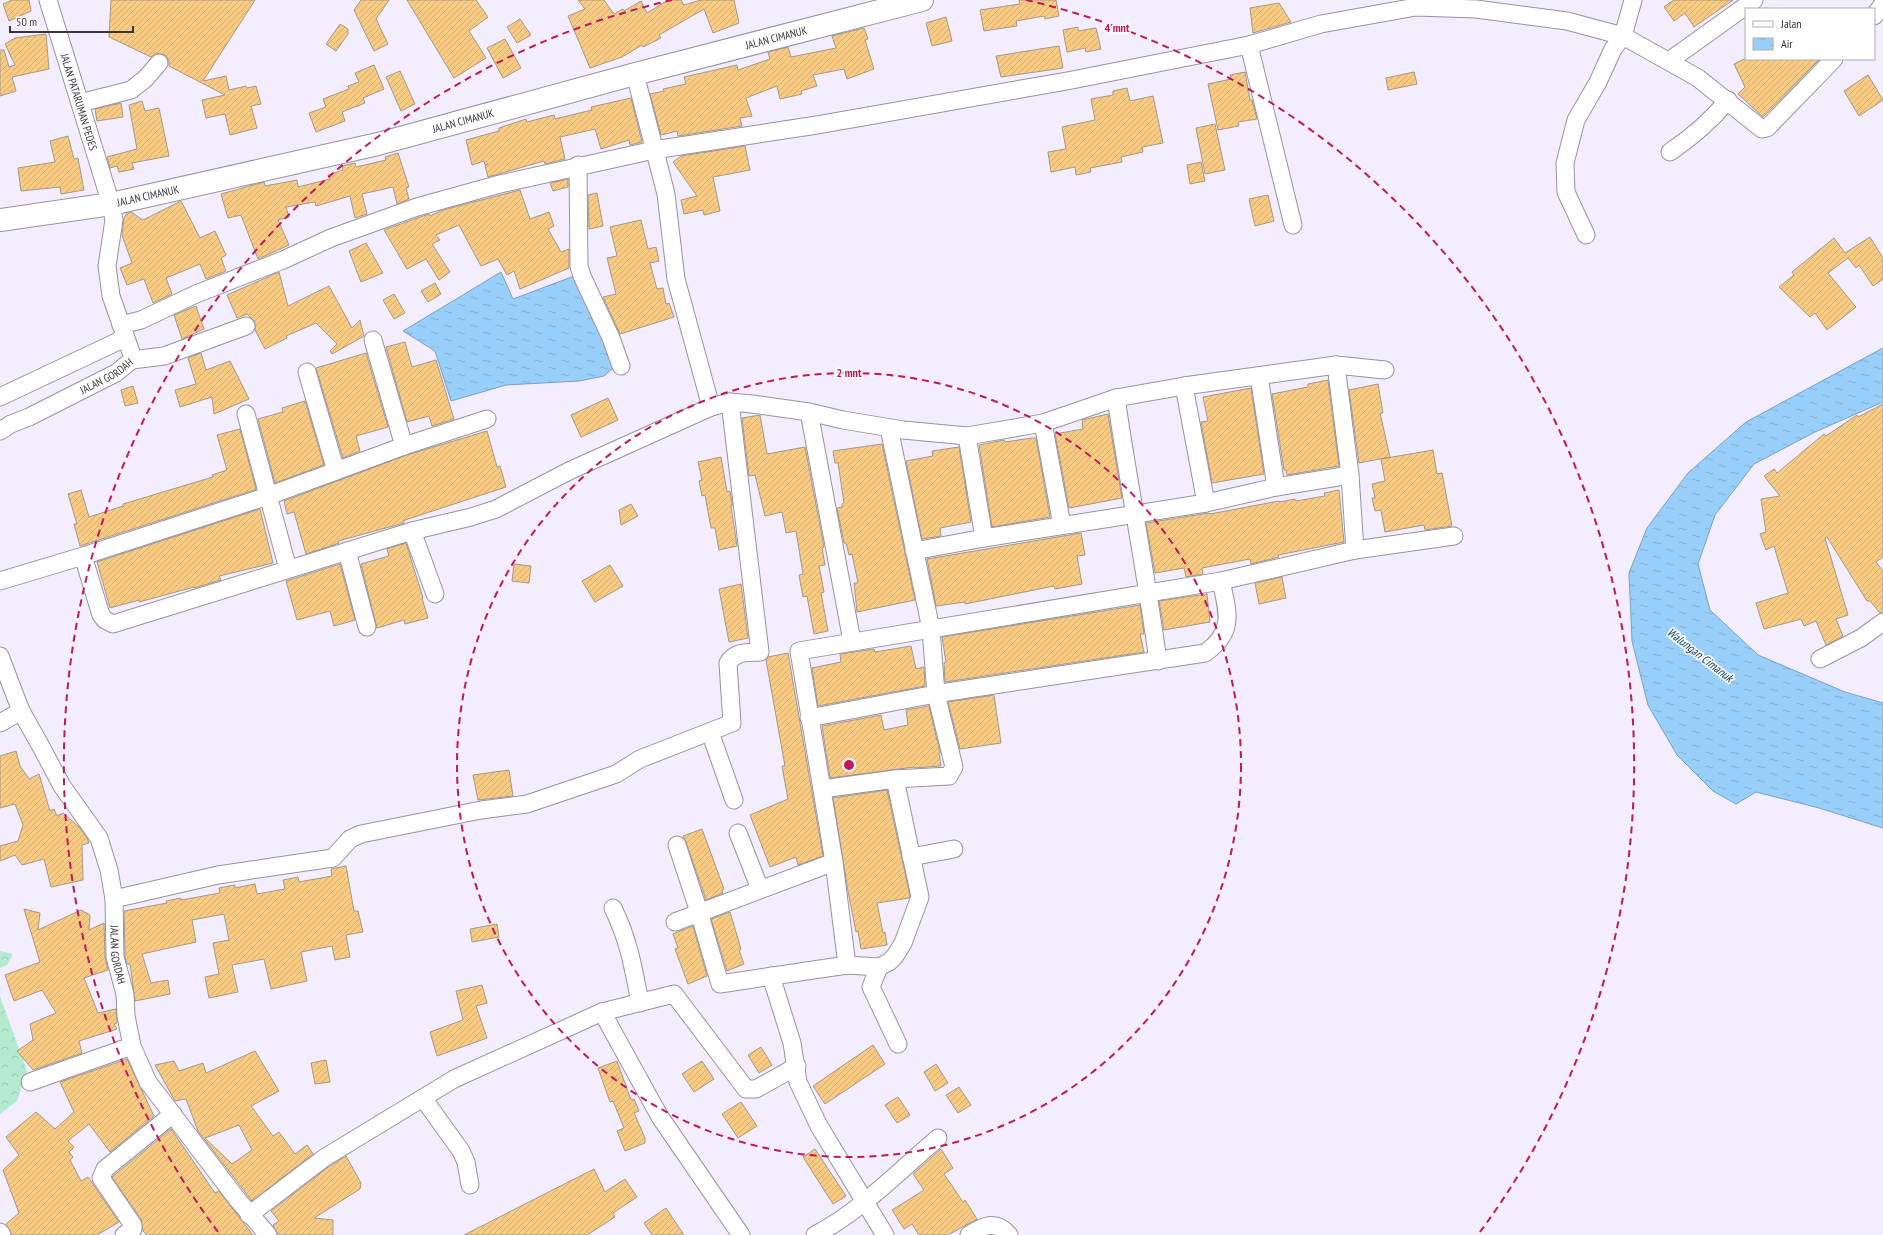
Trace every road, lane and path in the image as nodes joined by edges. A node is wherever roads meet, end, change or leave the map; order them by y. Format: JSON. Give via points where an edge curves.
{"nodes":[{"id":1,"x":48,"y":0,"type":"edge"},
{"id":2,"x":922,"y":0,"type":"edge"},
{"id":3,"x":1633,"y":0,"type":"edge"},
{"id":4,"x":1754,"y":0,"type":"edge"},
{"id":5,"x":1883,"y":4,"type":"edge"},
{"id":6,"x":1875,"y":15,"type":"edge"},
{"id":7,"x":1624,"y":36,"type":"junction"},
{"id":8,"x":1249,"y":46,"type":"junction"},
{"id":9,"x":1833,"y":60,"type":"edge"},
{"id":10,"x":1669,"y":61,"type":"junction"},
{"id":11,"x":159,"y":63,"type":"dead end"},
{"id":12,"x":635,"y":74,"type":"junction"},
{"id":13,"x":1728,"y":100,"type":"junction"},
{"id":14,"x":80,"y":102,"type":"junction"},
{"id":15,"x":654,"y":150,"type":"junction"},
{"id":16,"x":1670,"y":152,"type":"dead end"},
{"id":17,"x":578,"y":165,"type":"junction"},
{"id":18,"x":111,"y":204,"type":"junction"},
{"id":19,"x":0,"y":220,"type":"edge"},
{"id":20,"x":1293,"y":225,"type":"dead end"},
{"id":21,"x":1586,"y":235,"type":"dead end"},
{"id":22,"x":246,"y":326,"type":"dead end"},
{"id":23,"x":123,"y":332,"type":"junction"},
{"id":24,"x":373,"y":340,"type":"dead end"},
{"id":25,"x":132,"y":360,"type":"junction"},
{"id":26,"x":1336,"y":365,"type":"junction"},
{"id":27,"x":621,"y":366,"type":"dead end"},
{"id":28,"x":1385,"y":370,"type":"dead end"},
{"id":29,"x":307,"y":372,"type":"dead end"},
{"id":30,"x":1259,"y":376,"type":"junction"},
{"id":31,"x":1184,"y":386,"type":"junction"},
{"id":32,"x":0,"y":397,"type":"edge"},
{"id":33,"x":1116,"y":398,"type":"junction"},
{"id":34,"x":730,"y":402,"type":"junction"},
{"id":35,"x":711,"y":407,"type":"junction"},
{"id":36,"x":809,"y":412,"type":"junction"},
{"id":37,"x":246,"y":414,"type":"dead end"},
{"id":38,"x":487,"y":419,"type":"dead end"},
{"id":39,"x":1043,"y":423,"type":"junction"},
{"id":40,"x":889,"y":428,"type":"junction"},
{"id":41,"x":0,"y":431,"type":"edge"},
{"id":42,"x":967,"y":436,"type":"junction"},
{"id":43,"x":404,"y":446,"type":"junction"},
{"id":44,"x":336,"y":471,"type":"junction"},
{"id":45,"x":1350,"y":475,"type":"junction"},
{"id":46,"x":1276,"y":487,"type":"junction"},
{"id":47,"x":268,"y":496,"type":"junction"},
{"id":48,"x":1206,"y":503,"type":"junction"},
{"id":49,"x":1134,"y":515,"type":"junction"},
{"id":50,"x":1062,"y":525,"type":"junction"},
{"id":51,"x":412,"y":531,"type":"junction"},
{"id":52,"x":1454,"y":536,"type":"dead end"},
{"id":53,"x":984,"y":538,"type":"junction"},
{"id":54,"x":1355,"y":550,"type":"junction"},
{"id":55,"x":347,"y":551,"type":"junction"},
{"id":56,"x":914,"y":551,"type":"junction"},
{"id":57,"x":83,"y":556,"type":"junction"},
{"id":58,"x":288,"y":569,"type":"junction"},
{"id":59,"x":0,"y":581,"type":"edge"},
{"id":60,"x":1221,"y":581,"type":"junction"},
{"id":61,"x":1149,"y":593,"type":"junction"},
{"id":62,"x":435,"y":594,"type":"dead end"},
{"id":63,"x":1883,"y":622,"type":"edge"},
{"id":64,"x":367,"y":627,"type":"dead end"},
{"id":65,"x":931,"y":629,"type":"junction"},
{"id":66,"x":852,"y":641,"type":"junction"},
{"id":67,"x":0,"y":656,"type":"edge"},
{"id":68,"x":1820,"y":660,"type":"dead end"},
{"id":69,"x":1158,"y":661,"type":"junction"},
{"id":70,"x":936,"y":694,"type":"junction"},
{"id":71,"x":21,"y":712,"type":"junction"},
{"id":72,"x":810,"y":718,"type":"junction"},
{"id":73,"x":0,"y":723,"type":"edge"},
{"id":74,"x":710,"y":732,"type":"junction"},
{"id":75,"x":895,"y":778,"type":"junction"},
{"id":76,"x":822,"y":788,"type":"junction"},
{"id":77,"x":734,"y":800,"type":"dead end"},
{"id":78,"x":738,"y":833,"type":"dead end"},
{"id":79,"x":677,"y":845,"type":"dead end"},
{"id":80,"x":954,"y":849,"type":"dead end"},
{"id":81,"x":911,"y":857,"type":"junction"},
{"id":82,"x":834,"y":862,"type":"junction"},
{"id":83,"x":760,"y":889,"type":"junction"},
{"id":84,"x":114,"y":899,"type":"junction"},
{"id":85,"x":613,"y":908,"type":"dead end"},
{"id":86,"x":699,"y":912,"type":"junction"},
{"id":87,"x":674,"y":922,"type":"dead end"},
{"id":88,"x":847,"y":964,"type":"junction"},
{"id":89,"x":879,"y":967,"type":"junction"},
{"id":90,"x":771,"y":976,"type":"junction"},
{"id":91,"x":640,"y":1003,"type":"junction"},
{"id":92,"x":602,"y":1012,"type":"junction"},
{"id":93,"x":898,"y":1044,"type":"dead end"},
{"id":94,"x":132,"y":1046,"type":"junction"},
{"id":95,"x":797,"y":1066,"type":"junction"},
{"id":96,"x":30,"y":1082,"type":"dead end"},
{"id":97,"x":423,"y":1098,"type":"junction"},
{"id":98,"x":173,"y":1114,"type":"junction"},
{"id":99,"x":938,"y":1138,"type":"dead end"},
{"id":100,"x":470,"y":1185,"type":"dead end"},
{"id":101,"x":864,"y":1201,"type":"junction"},
{"id":102,"x":249,"y":1215,"type":"junction"},
{"id":103,"x":0,"y":1232,"type":"edge"},
{"id":104,"x":133,"y":1232,"type":"edge"},
{"id":105,"x":2,"y":1235,"type":"edge"},
{"id":106,"x":268,"y":1235,"type":"edge"},
{"id":107,"x":741,"y":1235,"type":"edge"},
{"id":108,"x":815,"y":1235,"type":"edge"},
{"id":109,"x":885,"y":1235,"type":"edge"},
{"id":110,"x":969,"y":1235,"type":"edge"},
{"id":111,"x":1009,"y":1235,"type":"edge"}],
"edges":[{"from":1,"to":14,"type":"street","name":"JALAN PATARUMAN PEDES"},
{"from":2,"to":12,"type":"main road","name":"JALAN CIMANUK"},
{"from":3,"to":7,"type":"street"},
{"from":4,"to":10,"type":"street"},
{"from":5,"to":6,"type":"street"},
{"from":7,"to":8,"type":"street","via":[[1567,21],[1476,9],[1416,6],[1321,24]]},
{"from":7,"to":10,"type":"street"},
{"from":7,"to":21,"type":"street","via":[[1613,48],[1598,82],[1576,120],[1565,163],[1566,192]]},
{"from":8,"to":15,"type":"street","via":[[825,124]]},
{"from":8,"to":20,"type":"street"},
{"from":9,"to":13,"type":"street","via":[[1767,128],[1762,129]]},
{"from":10,"to":13,"type":"street"},
{"from":11,"to":14,"type":"street","via":[[131,90]]},
{"from":12,"to":15,"type":"street"},
{"from":12,"to":18,"type":"main road","name":"JALAN CIMANUK","via":[[378,144]]},
{"from":13,"to":16,"type":"street","via":[[1711,120]]},
{"from":14,"to":18,"type":"street","name":"JALAN PATARUMAN PEDES"},
{"from":15,"to":17,"type":"street"},
{"from":15,"to":35,"type":"street","via":[[666,194],[676,279]]},
{"from":17,"to":23,"type":"street","via":[[410,210],[330,238],[283,260],[196,294],[141,320]]},
{"from":17,"to":27,"type":"street","via":[[579,266]]},
{"from":18,"to":19,"type":"main road","name":"JALAN CIMANUK"},
{"from":18,"to":23,"type":"street","name":"JALAN GORDAH","via":[[114,220],[107,266],[111,296]]},
{"from":22,"to":25,"type":"street","via":[[164,356]]},
{"from":23,"to":25,"type":"street","name":"JALAN GORDAH"},
{"from":23,"to":32,"type":"street"},
{"from":24,"to":43,"type":"street"},
{"from":25,"to":41,"type":"street","name":"JALAN GORDAH","via":[[116,373]]},
{"from":26,"to":28,"type":"street"},
{"from":26,"to":30,"type":"street"},
{"from":26,"to":45,"type":"street"},
{"from":29,"to":44,"type":"street"},
{"from":30,"to":31,"type":"street"},
{"from":30,"to":46,"type":"street"},
{"from":31,"to":33,"type":"street"},
{"from":31,"to":48,"type":"street"},
{"from":33,"to":39,"type":"street"},
{"from":33,"to":49,"type":"street"},
{"from":34,"to":35,"type":"street"},
{"from":34,"to":36,"type":"street"},
{"from":34,"to":74,"type":"street","via":[[760,652],[739,653],[728,663],[733,721]]},
{"from":35,"to":51,"type":"street","via":[[569,471],[496,509]]},
{"from":36,"to":40,"type":"street"},
{"from":36,"to":66,"type":"street"},
{"from":37,"to":47,"type":"street"},
{"from":38,"to":43,"type":"street"},
{"from":39,"to":42,"type":"street"},
{"from":39,"to":50,"type":"street"},
{"from":40,"to":42,"type":"street"},
{"from":40,"to":56,"type":"street"},
{"from":42,"to":53,"type":"street"},
{"from":43,"to":44,"type":"street"},
{"from":44,"to":47,"type":"street"},
{"from":45,"to":46,"type":"street"},
{"from":45,"to":54,"type":"street"},
{"from":46,"to":48,"type":"street"},
{"from":47,"to":57,"type":"street"},
{"from":47,"to":58,"type":"street"},
{"from":48,"to":49,"type":"street"},
{"from":49,"to":50,"type":"street"},
{"from":49,"to":61,"type":"street"},
{"from":50,"to":53,"type":"street"},
{"from":51,"to":55,"type":"street"},
{"from":51,"to":62,"type":"street"},
{"from":52,"to":54,"type":"street"},
{"from":53,"to":56,"type":"street"},
{"from":54,"to":60,"type":"street"},
{"from":55,"to":58,"type":"street"},
{"from":55,"to":64,"type":"street"},
{"from":56,"to":65,"type":"street"},
{"from":57,"to":58,"type":"street","via":[[101,615],[113,624]]},
{"from":57,"to":59,"type":"street"},
{"from":60,"to":61,"type":"street"},
{"from":60,"to":69,"type":"street","via":[[1228,625],[1216,646],[1205,653]]},
{"from":61,"to":65,"type":"street"},
{"from":61,"to":69,"type":"street"},
{"from":63,"to":68,"type":"street","via":[[1861,638]]},
{"from":65,"to":66,"type":"street"},
{"from":65,"to":70,"type":"street"},
{"from":66,"to":72,"type":"street","via":[[799,651]]},
{"from":67,"to":71,"type":"street","name":"JALAN GORDAH"},
{"from":69,"to":70,"type":"street"},
{"from":70,"to":72,"type":"street"},
{"from":70,"to":75,"type":"street","via":[[954,767],[949,776]]},
{"from":71,"to":73,"type":"street"},
{"from":71,"to":84,"type":"street","name":"JALAN GORDAH","via":[[62,786],[99,838],[109,870]]},
{"from":72,"to":76,"type":"street"},
{"from":74,"to":77,"type":"street"},
{"from":74,"to":84,"type":"street","via":[[640,759],[616,774],[527,804],[481,810],[356,835],[333,858],[218,875]]},
{"from":75,"to":76,"type":"street"},
{"from":75,"to":81,"type":"street"},
{"from":76,"to":82,"type":"street"},
{"from":78,"to":83,"type":"street"},
{"from":79,"to":86,"type":"street"},
{"from":80,"to":81,"type":"street"},
{"from":81,"to":89,"type":"street","via":[[920,897],[918,905],[895,956]]},
{"from":82,"to":83,"type":"street"},
{"from":82,"to":88,"type":"street"},
{"from":83,"to":86,"type":"street"},
{"from":84,"to":94,"type":"street","name":"JALAN GORDAH","via":[[115,957],[125,994]]},
{"from":85,"to":91,"type":"street","via":[[630,949]]},
{"from":86,"to":87,"type":"street"},
{"from":86,"to":90,"type":"street","via":[[720,984]]},
{"from":88,"to":89,"type":"street"},
{"from":88,"to":90,"type":"street"},
{"from":89,"to":93,"type":"street","via":[[871,987]]},
{"from":90,"to":95,"type":"street"},
{"from":91,"to":92,"type":"street"},
{"from":91,"to":95,"type":"street","via":[[674,994],[746,1089],[756,1089]]},
{"from":92,"to":97,"type":"street","via":[[454,1080]]},
{"from":92,"to":107,"type":"street","via":[[660,1117]]},
{"from":94,"to":96,"type":"street"},
{"from":94,"to":98,"type":"street","name":"JALAN GORDAH","via":[[148,1082]]},
{"from":95,"to":101,"type":"street","via":[[798,1082],[819,1126]]},
{"from":97,"to":100,"type":"street","via":[[461,1151],[466,1162]]},
{"from":97,"to":102,"type":"street","via":[[324,1158]]},
{"from":98,"to":102,"type":"street","name":"JALAN GORDAH"},
{"from":98,"to":104,"type":"street","via":[[105,1169],[101,1178]]},
{"from":99,"to":101,"type":"street"},
{"from":101,"to":108,"type":"street","via":[[829,1228]]},
{"from":101,"to":109,"type":"street"},
{"from":102,"to":106,"type":"street","name":"JALAN GORDAH"},
{"from":103,"to":105,"type":"street"},
{"from":110,"to":111,"type":"street","via":[[983,1226],[991,1225],[1006,1231]]}]}
